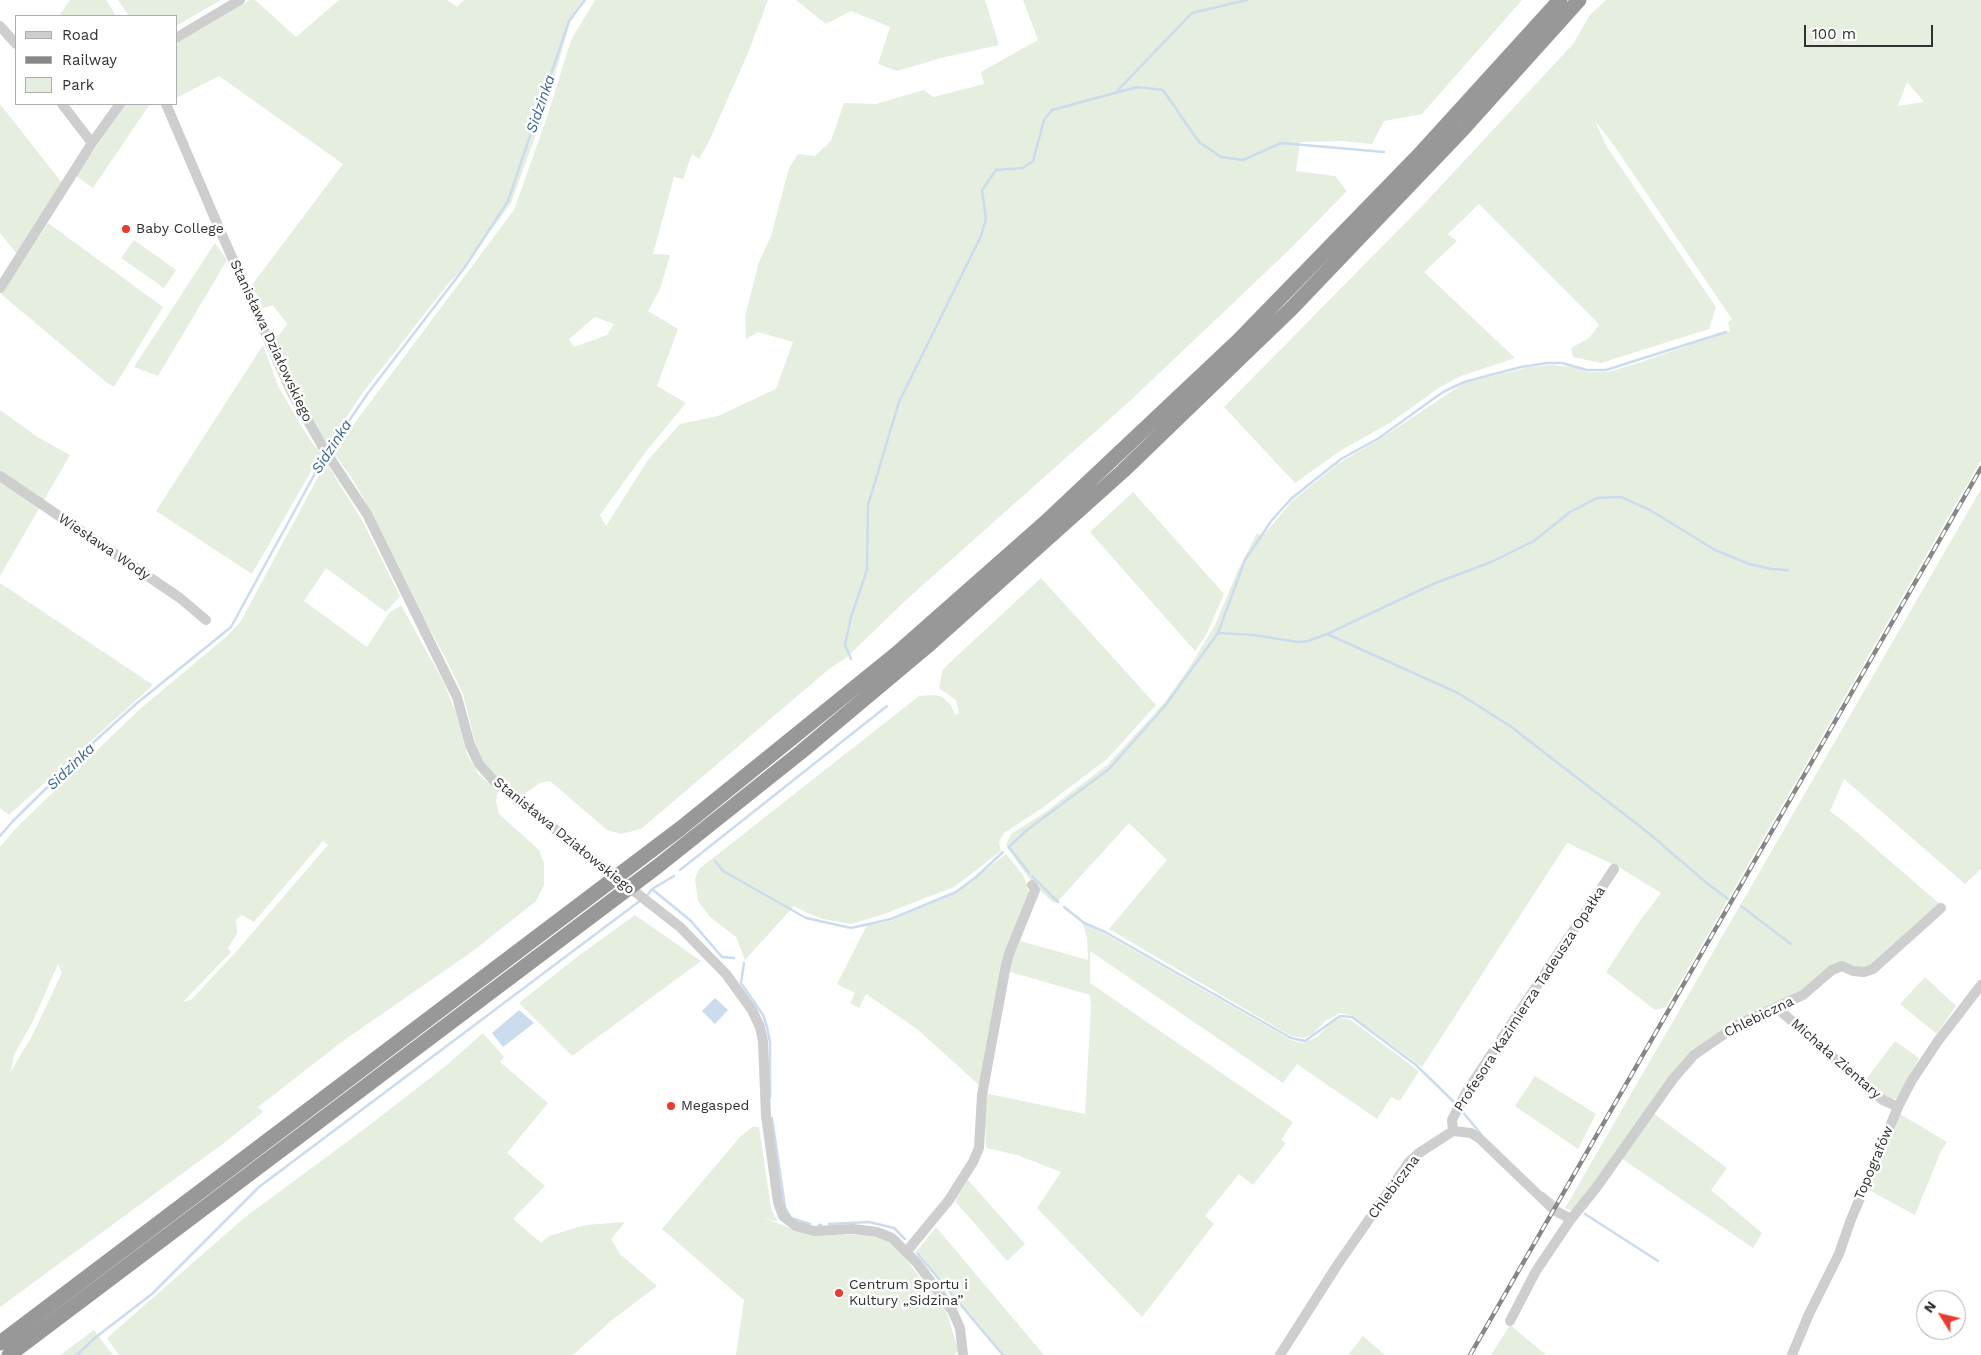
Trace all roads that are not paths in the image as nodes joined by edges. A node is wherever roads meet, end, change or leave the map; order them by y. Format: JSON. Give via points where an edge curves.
{"nodes":[{"id":1,"x":240,"y":0,"type":"edge"},
{"id":2,"x":1560,"y":0,"type":"edge"},
{"id":3,"x":1579,"y":0,"type":"edge"},
{"id":4,"x":0,"y":26,"type":"edge"},
{"id":5,"x":178,"y":37,"type":"edge"},
{"id":6,"x":15,"y":43,"type":"edge"},
{"id":7,"x":63,"y":105,"type":"edge"},
{"id":8,"x":119,"y":105,"type":"edge"},
{"id":9,"x":166,"y":105,"type":"edge"},
{"id":10,"x":92,"y":143,"type":"junction"},
{"id":11,"x":0,"y":288,"type":"edge"},
{"id":12,"x":0,"y":476,"type":"edge"},
{"id":13,"x":206,"y":620,"type":"dead end"},
{"id":14,"x":1614,"y":869,"type":"dead end"},
{"id":15,"x":1032,"y":885,"type":"dead end"},
{"id":16,"x":1941,"y":908,"type":"dead end"},
{"id":17,"x":1981,"y":985,"type":"edge"},
{"id":18,"x":1776,"y":1008,"type":"junction"},
{"id":19,"x":1898,"y":1107,"type":"junction"},
{"id":20,"x":1453,"y":1131,"type":"junction"},
{"id":21,"x":1571,"y":1219,"type":"junction"},
{"id":22,"x":907,"y":1251,"type":"junction"},
{"id":23,"x":1510,"y":1321,"type":"dead end"},
{"id":24,"x":0,"y":1343,"type":"edge"},
{"id":25,"x":9,"y":1355,"type":"edge"},
{"id":26,"x":963,"y":1355,"type":"edge"},
{"id":27,"x":1280,"y":1355,"type":"edge"},
{"id":28,"x":1792,"y":1355,"type":"edge"}],
"edges":[{"from":1,"to":5,"type":"street"},
{"from":2,"to":24,"type":"highway","via":[[1406,169],[1244,334],[1049,519],[903,647],[820,718],[681,828]]},
{"from":3,"to":25,"type":"highway","via":[[1463,130],[1292,308],[1116,478],[931,643],[658,866]]},
{"from":4,"to":6,"type":"street"},
{"from":7,"to":10,"type":"street"},
{"from":8,"to":10,"type":"street"},
{"from":9,"to":22,"type":"street","name":"Stanisława Działowskiego","via":[[284,375],[304,415],[367,514],[457,697],[479,764],[506,791],[684,930],[745,1000],[757,1018],[763,1040],[766,1116],[778,1202],[783,1216],[796,1226],[814,1231],[853,1229],[877,1232],[892,1238]]},
{"from":10,"to":11,"type":"street"},
{"from":12,"to":13,"type":"street","name":"Wiesława Wody","via":[[180,598]]},
{"from":14,"to":20,"type":"street","name":"Profesora Kazimierza Tadeusza Opałka","via":[[1455,1110]]},
{"from":15,"to":22,"type":"street","via":[[1035,890],[1006,965],[982,1095],[978,1148],[949,1200]]},
{"from":16,"to":18,"type":"street","name":"Chlebiczna","via":[[1873,968],[1864,972],[1842,966],[1832,970],[1803,995]]},
{"from":17,"to":19,"type":"street","name":"Topografów","via":[[1938,1041]]},
{"from":18,"to":19,"type":"street","name":"Michała Zientary","via":[[1870,1090]]},
{"from":18,"to":21,"type":"street","name":"Chlebiczna","via":[[1739,1024],[1694,1055]]},
{"from":19,"to":28,"type":"street","name":"Topografów","via":[[1838,1254]]},
{"from":20,"to":21,"type":"street","via":[[1471,1133],[1479,1138],[1554,1210]]},
{"from":20,"to":27,"type":"street","name":"Chlebiczna","via":[[1409,1162]]},
{"from":21,"to":23,"type":"street","name":"Chlebiczna","via":[[1536,1271]]},
{"from":22,"to":26,"type":"street","name":"Stanisława Działowskiego","via":[[957,1318]]}]}
